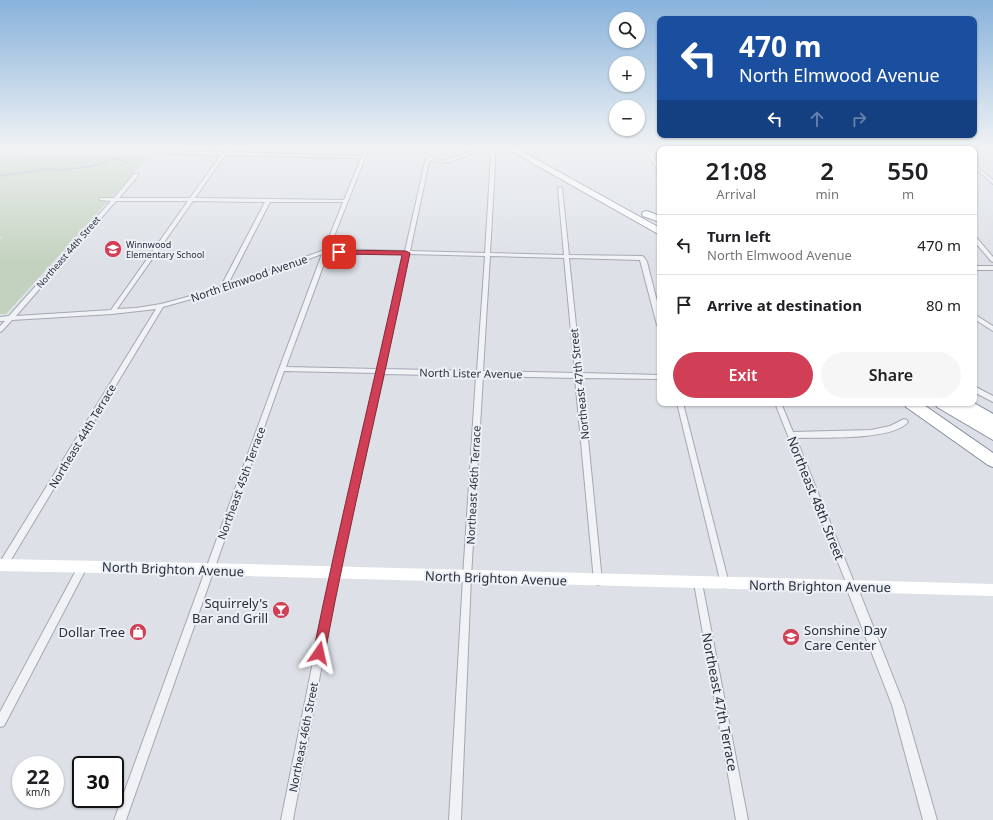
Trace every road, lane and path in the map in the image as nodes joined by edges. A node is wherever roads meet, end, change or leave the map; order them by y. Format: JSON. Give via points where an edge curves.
{"nodes":[{"id":1,"x":126,"y":186,"type":"edge"},
{"id":2,"x":201,"y":186,"type":"edge"},
{"id":3,"x":352,"y":186,"type":"edge"},
{"id":4,"x":421,"y":186,"type":"edge"},
{"id":5,"x":492,"y":186,"type":"edge"},
{"id":6,"x":578,"y":186,"type":"edge"},
{"id":7,"x":596,"y":186,"type":"edge"},
{"id":8,"x":560,"y":188,"type":"dead end"},
{"id":9,"x":102,"y":199,"type":"dead end"},
{"id":10,"x":114,"y":199,"type":"junction"},
{"id":11,"x":191,"y":200,"type":"junction"},
{"id":12,"x":268,"y":201,"type":"junction"},
{"id":13,"x":346,"y":201,"type":"junction"},
{"id":14,"x":657,"y":219,"type":"edge"},
{"id":15,"x":657,"y":230,"type":"edge"},
{"id":16,"x":977,"y":241,"type":"edge"},
{"id":17,"x":326,"y":251,"type":"junction"},
{"id":18,"x":406,"y":253,"type":"junction"},
{"id":19,"x":487,"y":254,"type":"junction"},
{"id":20,"x":566,"y":256,"type":"junction"},
{"id":21,"x":993,"y":260,"type":"edge"},
{"id":22,"x":977,"y":268,"type":"edge"},
{"id":23,"x":993,"y":268,"type":"edge"},
{"id":24,"x":222,"y":289,"type":"junction"},
{"id":25,"x":160,"y":306,"type":"junction"},
{"id":26,"x":112,"y":312,"type":"junction"},
{"id":27,"x":657,"y":313,"type":"edge"},
{"id":28,"x":977,"y":318,"type":"edge"},
{"id":29,"x":0,"y":319,"type":"edge"},
{"id":30,"x":10,"y":319,"type":"junction"},
{"id":31,"x":993,"y":329,"type":"edge"},
{"id":32,"x":0,"y":330,"type":"edge"},
{"id":33,"x":282,"y":369,"type":"junction"},
{"id":34,"x":381,"y":371,"type":"junction"},
{"id":35,"x":480,"y":373,"type":"junction"},
{"id":36,"x":578,"y":376,"type":"junction"},
{"id":37,"x":657,"y":377,"type":"edge"},
{"id":38,"x":977,"y":391,"type":"edge"},
{"id":39,"x":993,"y":399,"type":"edge"},
{"id":40,"x":681,"y":406,"type":"edge"},
{"id":41,"x":779,"y":406,"type":"edge"},
{"id":42,"x":914,"y":406,"type":"edge"},
{"id":43,"x":947,"y":406,"type":"edge"},
{"id":44,"x":969,"y":406,"type":"edge"},
{"id":45,"x":993,"y":421,"type":"edge"},
{"id":46,"x":904,"y":422,"type":"dead end"},
{"id":47,"x":993,"y":434,"type":"edge"},
{"id":48,"x":792,"y":435,"type":"junction"},
{"id":49,"x":993,"y":461,"type":"edge"},
{"id":50,"x":2,"y":565,"type":"edge"},
{"id":51,"x":82,"y":566,"type":"junction"},
{"id":52,"x":210,"y":570,"type":"junction"},
{"id":53,"x":335,"y":573,"type":"junction"},
{"id":54,"x":468,"y":577,"type":"junction"},
{"id":55,"x":598,"y":581,"type":"junction"},
{"id":56,"x":698,"y":583,"type":"junction"},
{"id":57,"x":725,"y":584,"type":"junction"},
{"id":58,"x":852,"y":587,"type":"junction"},
{"id":59,"x":993,"y":590,"type":"edge"},
{"id":60,"x":0,"y":722,"type":"edge"},
{"id":61,"x":120,"y":820,"type":"edge"},
{"id":62,"x":287,"y":820,"type":"edge"},
{"id":63,"x":455,"y":820,"type":"edge"},
{"id":64,"x":742,"y":820,"type":"edge"},
{"id":65,"x":930,"y":820,"type":"edge"}],
"edges":[{"from":1,"to":10,"type":"street","name":"Northeast 44th Street"},
{"from":2,"to":11,"type":"street"},
{"from":3,"to":13,"type":"street","name":"Northeast 45th Terrace"},
{"from":4,"to":18,"type":"street","name":"Northeast 46th Street"},
{"from":5,"to":19,"type":"street","name":"Northeast 46th Terrace"},
{"from":6,"to":15,"type":"highway"},
{"from":7,"to":14,"type":"highway"},
{"from":8,"to":20,"type":"street","name":"Northeast 47th Street"},
{"from":9,"to":10,"type":"street"},
{"from":10,"to":11,"type":"street"},
{"from":10,"to":30,"type":"street","name":"Northeast 44th Street"},
{"from":11,"to":12,"type":"street"},
{"from":11,"to":26,"type":"street"},
{"from":12,"to":13,"type":"street"},
{"from":12,"to":24,"type":"street"},
{"from":13,"to":17,"type":"street","name":"Northeast 45th Terrace"},
{"from":16,"to":21,"type":"street"},
{"from":17,"to":18,"type":"street","name":"North Elmwood Avenue"},
{"from":17,"to":24,"type":"street","name":"North Elmwood Avenue"},
{"from":17,"to":33,"type":"street","name":"Northeast 45th Terrace"},
{"from":18,"to":19,"type":"street","name":"North Elmwood Avenue"},
{"from":18,"to":34,"type":"street","name":"Northeast 46th Street"},
{"from":19,"to":20,"type":"street","name":"North Elmwood Avenue"},
{"from":19,"to":35,"type":"street","name":"Northeast 46th Terrace"},
{"from":20,"to":27,"type":"street","name":"North Elmwood Avenue","via":[[642,258]]},
{"from":20,"to":36,"type":"street","name":"Northeast 47th Street"},
{"from":22,"to":23,"type":"street"},
{"from":24,"to":25,"type":"street","name":"North Elmwood Avenue"},
{"from":25,"to":26,"type":"street","name":"North Elmwood Avenue"},
{"from":25,"to":50,"type":"street","name":"Northeast 44th Terrace"},
{"from":26,"to":30,"type":"street","name":"North Elmwood Avenue"},
{"from":28,"to":31,"type":"street"},
{"from":29,"to":30,"type":"street","name":"North Elmwood Avenue"},
{"from":30,"to":32,"type":"street","name":"Northeast 44th Street"},
{"from":33,"to":34,"type":"street","name":"North Lister Avenue"},
{"from":33,"to":52,"type":"street","name":"Northeast 45th Terrace"},
{"from":34,"to":35,"type":"street","name":"North Lister Avenue"},
{"from":34,"to":53,"type":"street","name":"Northeast 46th Street"},
{"from":35,"to":36,"type":"street","name":"North Lister Avenue"},
{"from":35,"to":54,"type":"street","name":"Northeast 46th Terrace"},
{"from":36,"to":37,"type":"street","name":"North Lister Avenue"},
{"from":36,"to":55,"type":"street","name":"Northeast 47th Street"},
{"from":38,"to":39,"type":"street"},
{"from":40,"to":57,"type":"street"},
{"from":41,"to":48,"type":"street","name":"Northeast 48th Street"},
{"from":42,"to":49,"type":"highway"},
{"from":43,"to":47,"type":"highway"},
{"from":44,"to":45,"type":"highway"},
{"from":46,"to":48,"type":"street","via":[[871,434]]},
{"from":48,"to":58,"type":"street","name":"Northeast 48th Street"},
{"from":50,"to":51,"type":"main road","name":"North Brighton Avenue"},
{"from":51,"to":52,"type":"main road","name":"North Brighton Avenue"},
{"from":51,"to":60,"type":"street"},
{"from":52,"to":53,"type":"main road","name":"North Brighton Avenue"},
{"from":52,"to":61,"type":"street","name":"Northeast 45th Terrace"},
{"from":53,"to":54,"type":"main road","name":"North Brighton Avenue"},
{"from":53,"to":62,"type":"street","name":"Northeast 46th Street"},
{"from":54,"to":55,"type":"main road","name":"North Brighton Avenue"},
{"from":54,"to":63,"type":"street","name":"Northeast 46th Terrace"},
{"from":55,"to":56,"type":"main road","name":"North Brighton Avenue"},
{"from":56,"to":57,"type":"main road","name":"North Brighton Avenue"},
{"from":56,"to":64,"type":"street","name":"Northeast 47th Terrace"},
{"from":57,"to":58,"type":"main road","name":"North Brighton Avenue"},
{"from":58,"to":59,"type":"main road","name":"North Brighton Avenue"},
{"from":58,"to":65,"type":"street","name":"Northeast 48th Street","via":[[898,705]]}]}
